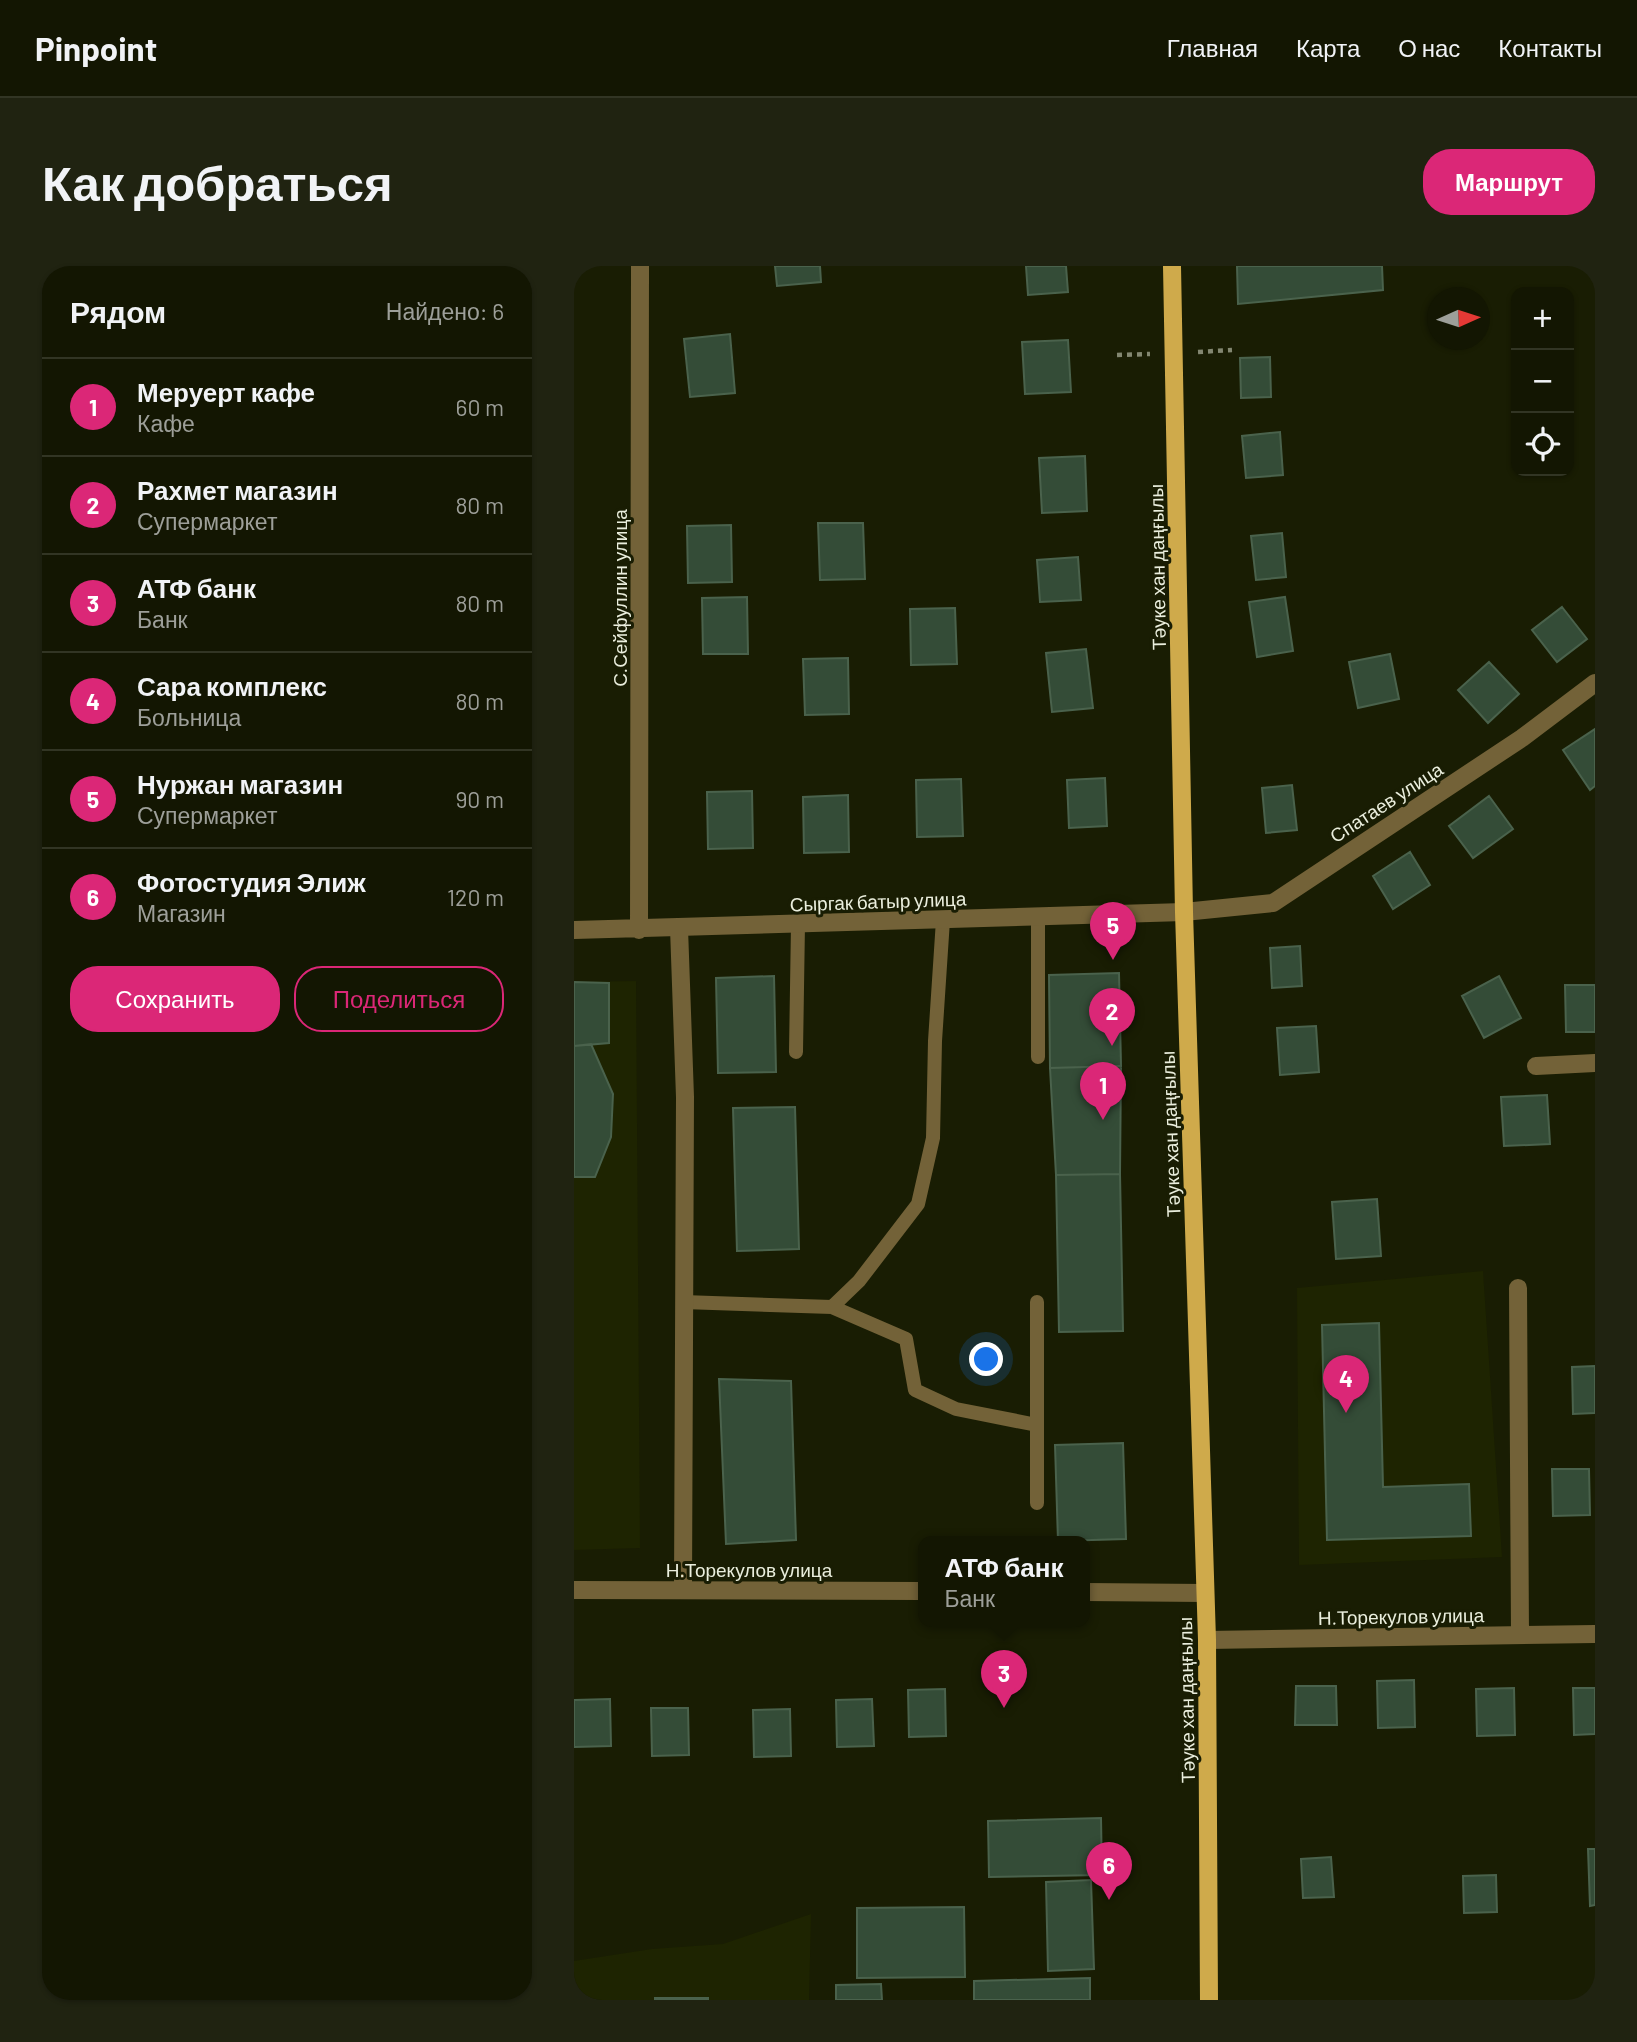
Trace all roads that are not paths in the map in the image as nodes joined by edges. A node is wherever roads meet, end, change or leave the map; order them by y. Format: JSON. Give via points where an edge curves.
{"nodes":[{"id":1,"x":640,"y":266,"type":"edge"},
{"id":2,"x":1172,"y":266,"type":"edge"},
{"id":3,"x":1595,"y":683,"type":"edge"},
{"id":4,"x":1184,"y":912,"type":"junction"},
{"id":5,"x":1038,"y":916,"type":"junction"},
{"id":6,"x":943,"y":919,"type":"junction"},
{"id":7,"x":797,"y":924,"type":"junction"},
{"id":8,"x":679,"y":928,"type":"junction"},
{"id":9,"x":574,"y":930,"type":"edge"},
{"id":10,"x":639,"y":930,"type":"junction"},
{"id":11,"x":796,"y":1052,"type":"dead end"},
{"id":12,"x":1038,"y":1057,"type":"dead end"},
{"id":13,"x":1595,"y":1063,"type":"edge"},
{"id":14,"x":1536,"y":1066,"type":"dead end"},
{"id":15,"x":1518,"y":1288,"type":"dead end"},
{"id":16,"x":683,"y":1302,"type":"junction"},
{"id":17,"x":1037,"y":1302,"type":"dead end"},
{"id":18,"x":832,"y":1307,"type":"junction"},
{"id":19,"x":1037,"y":1426,"type":"junction"},
{"id":20,"x":1037,"y":1503,"type":"dead end"},
{"id":21,"x":683,"y":1589,"type":"junction"},
{"id":22,"x":574,"y":1590,"type":"edge"},
{"id":23,"x":918,"y":1591,"type":"edge"},
{"id":24,"x":1090,"y":1592,"type":"edge"},
{"id":25,"x":1205,"y":1592,"type":"junction"},
{"id":26,"x":1595,"y":1634,"type":"edge"},
{"id":27,"x":1520,"y":1635,"type":"junction"},
{"id":28,"x":1207,"y":1640,"type":"junction"},
{"id":29,"x":1209,"y":2000,"type":"edge"}],
"edges":[{"from":1,"to":10,"type":"street","name":"С.Сейфуллин улица"},
{"from":2,"to":4,"type":"main road","name":"Тәуке хан даңғылы"},
{"from":3,"to":4,"type":"street","name":"Спатаев улица","via":[[1522,738],[1273,902]]},
{"from":4,"to":5,"type":"street","name":"Сыргак батыр улица"},
{"from":4,"to":25,"type":"main road","name":"Тәуке хан даңғылы"},
{"from":5,"to":6,"type":"street","name":"Сыргак батыр улица"},
{"from":5,"to":12,"type":"lane"},
{"from":6,"to":7,"type":"street","name":"Сыргак батыр улица"},
{"from":6,"to":18,"type":"lane","via":[[933,1138],[918,1204],[859,1281]]},
{"from":7,"to":8,"type":"street","name":"Сыргак батыр улица"},
{"from":7,"to":11,"type":"lane"},
{"from":8,"to":10,"type":"street","name":"Сыргак батыр улица"},
{"from":8,"to":16,"type":"street","via":[[685,1097]]},
{"from":9,"to":10,"type":"street","name":"Сыргак батыр улица"},
{"from":13,"to":14,"type":"street"},
{"from":15,"to":27,"type":"street"},
{"from":16,"to":18,"type":"lane"},
{"from":16,"to":21,"type":"street"},
{"from":17,"to":19,"type":"lane"},
{"from":18,"to":19,"type":"lane","via":[[906,1339],[915,1391],[956,1409]]},
{"from":19,"to":20,"type":"lane"},
{"from":21,"to":22,"type":"street","name":"Н.Торекулов улица"},
{"from":21,"to":23,"type":"street","name":"Н.Торекулов улица"},
{"from":24,"to":25,"type":"street"},
{"from":25,"to":28,"type":"main road","name":"Тәуке хан даңғылы"},
{"from":26,"to":27,"type":"street","name":"Н.Торекулов улица"},
{"from":27,"to":28,"type":"street","name":"Н.Торекулов улица"},
{"from":28,"to":29,"type":"main road","name":"Тәуке хан даңғылы"}]}
